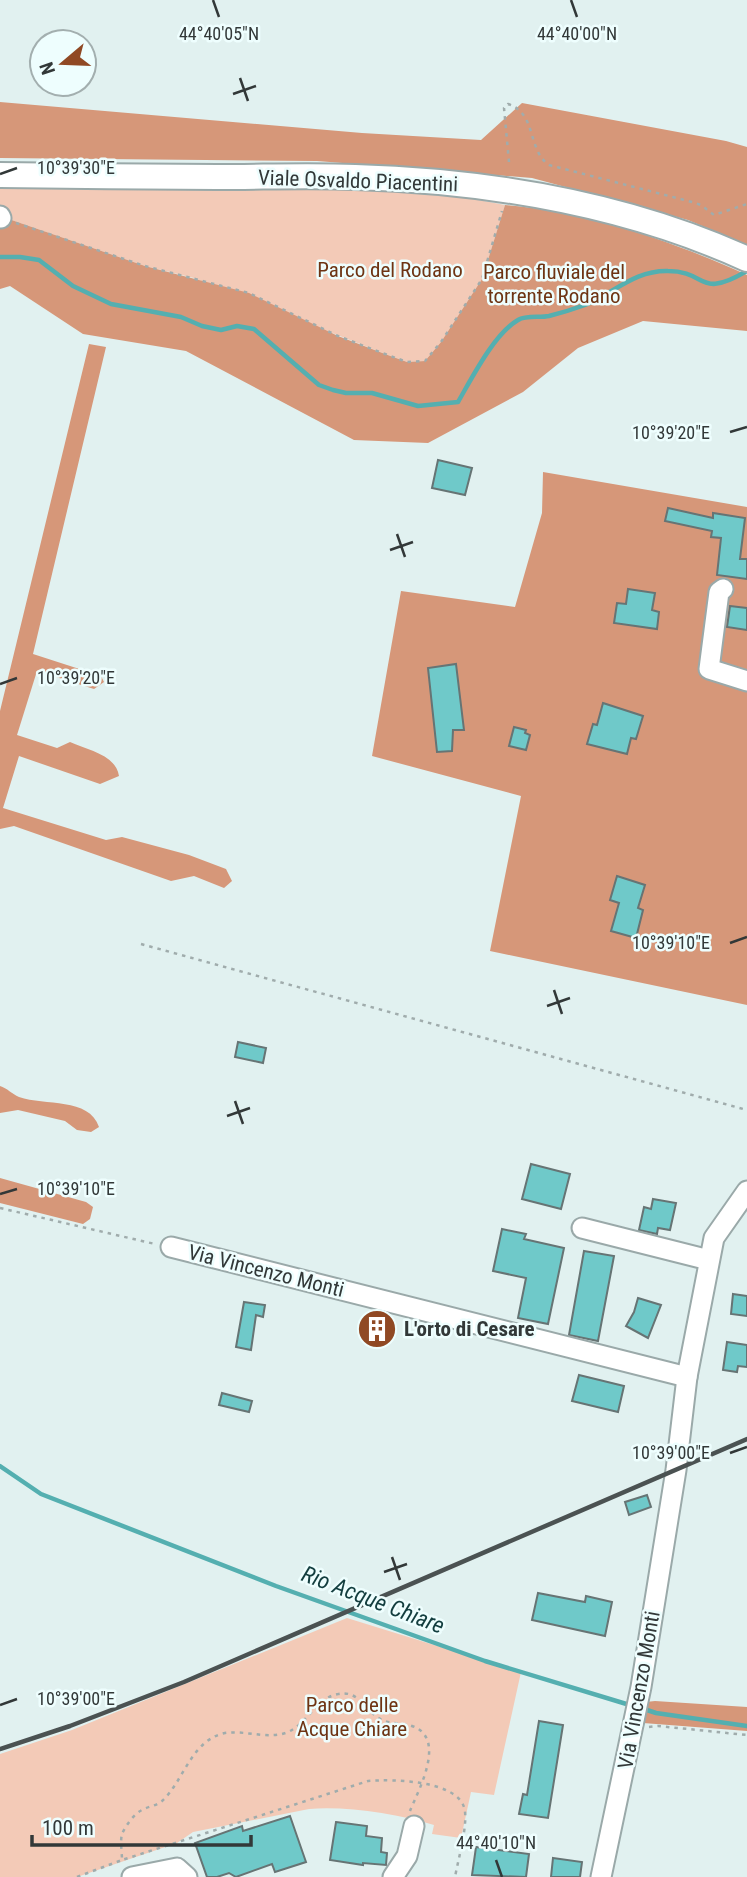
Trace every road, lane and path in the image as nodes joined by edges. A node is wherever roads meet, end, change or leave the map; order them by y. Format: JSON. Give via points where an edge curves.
{"nodes":[{"id":1,"x":509,"y":162,"type":"dead end"},
{"id":2,"x":0,"y":175,"type":"edge"},
{"id":3,"x":747,"y":204,"type":"edge"},
{"id":4,"x":502,"y":211,"type":"dead end"},
{"id":5,"x":0,"y":217,"type":"edge"},
{"id":6,"x":742,"y":257,"type":"edge"},
{"id":7,"x":723,"y":589,"type":"dead end"},
{"id":8,"x":747,"y":681,"type":"edge"},
{"id":9,"x":141,"y":944,"type":"dead end"},
{"id":10,"x":747,"y":1110,"type":"edge"},
{"id":11,"x":747,"y":1191,"type":"edge"},
{"id":12,"x":0,"y":1208,"type":"edge"},
{"id":13,"x":582,"y":1228,"type":"dead end"},
{"id":14,"x":172,"y":1247,"type":"joint"},
{"id":15,"x":709,"y":1260,"type":"junction"},
{"id":16,"x":687,"y":1377,"type":"junction"},
{"id":17,"x":632,"y":1727,"type":"junction"},
{"id":18,"x":747,"y":1735,"type":"edge"},
{"id":19,"x":421,"y":1783,"type":"junction"},
{"id":20,"x":410,"y":1822,"type":"joint"},
{"id":21,"x":127,"y":1868,"type":"edge"},
{"id":22,"x":90,"y":1875,"type":"edge"},
{"id":23,"x":77,"y":1877,"type":"edge"},
{"id":24,"x":187,"y":1877,"type":"edge"},
{"id":25,"x":393,"y":1877,"type":"edge"},
{"id":26,"x":455,"y":1877,"type":"edge"},
{"id":27,"x":601,"y":1877,"type":"edge"}],
"edges":[{"from":1,"to":3,"type":"path","via":[[508,104],[523,114],[537,153],[549,165],[692,202],[714,215]]},
{"from":2,"to":6,"type":"main road","name":"Viale Osvaldo Piacentini","via":[[356,177],[463,186],[608,211],[680,232]]},
{"from":4,"to":5,"type":"path","via":[[482,279],[425,361],[407,362],[338,336],[249,293],[145,266]]},
{"from":7,"to":8,"type":"street","via":[[709,669]]},
{"from":9,"to":10,"type":"path"},
{"from":11,"to":15,"type":"street","name":"Via Vincenzo Monti","via":[[714,1238]]},
{"from":12,"to":14,"type":"path"},
{"from":13,"to":15,"type":"street"},
{"from":14,"to":16,"type":"street","name":"Via Vincenzo Monti"},
{"from":15,"to":16,"type":"street","name":"Via Vincenzo Monti"},
{"from":16,"to":17,"type":"street","name":"Via Vincenzo Monti","via":[[676,1470]]},
{"from":17,"to":18,"type":"path"},
{"from":17,"to":27,"type":"street","name":"Via Vincenzo Monti"},
{"from":19,"to":20,"type":"path"},
{"from":19,"to":21,"type":"path","via":[[368,1781]]},
{"from":19,"to":21,"type":"path","via":[[429,1761],[425,1735],[414,1727],[385,1722],[353,1695],[328,1697],[290,1731],[277,1735],[225,1733],[210,1739],[182,1771],[173,1790],[130,1820],[121,1836]]},
{"from":19,"to":26,"type":"path","via":[[452,1792],[464,1808]]},
{"from":20,"to":25,"type":"street","via":[[407,1856]]},
{"from":21,"to":22,"type":"path"},
{"from":21,"to":24,"type":"street","via":[[177,1868]]},
{"from":22,"to":23,"type":"path"}]}
